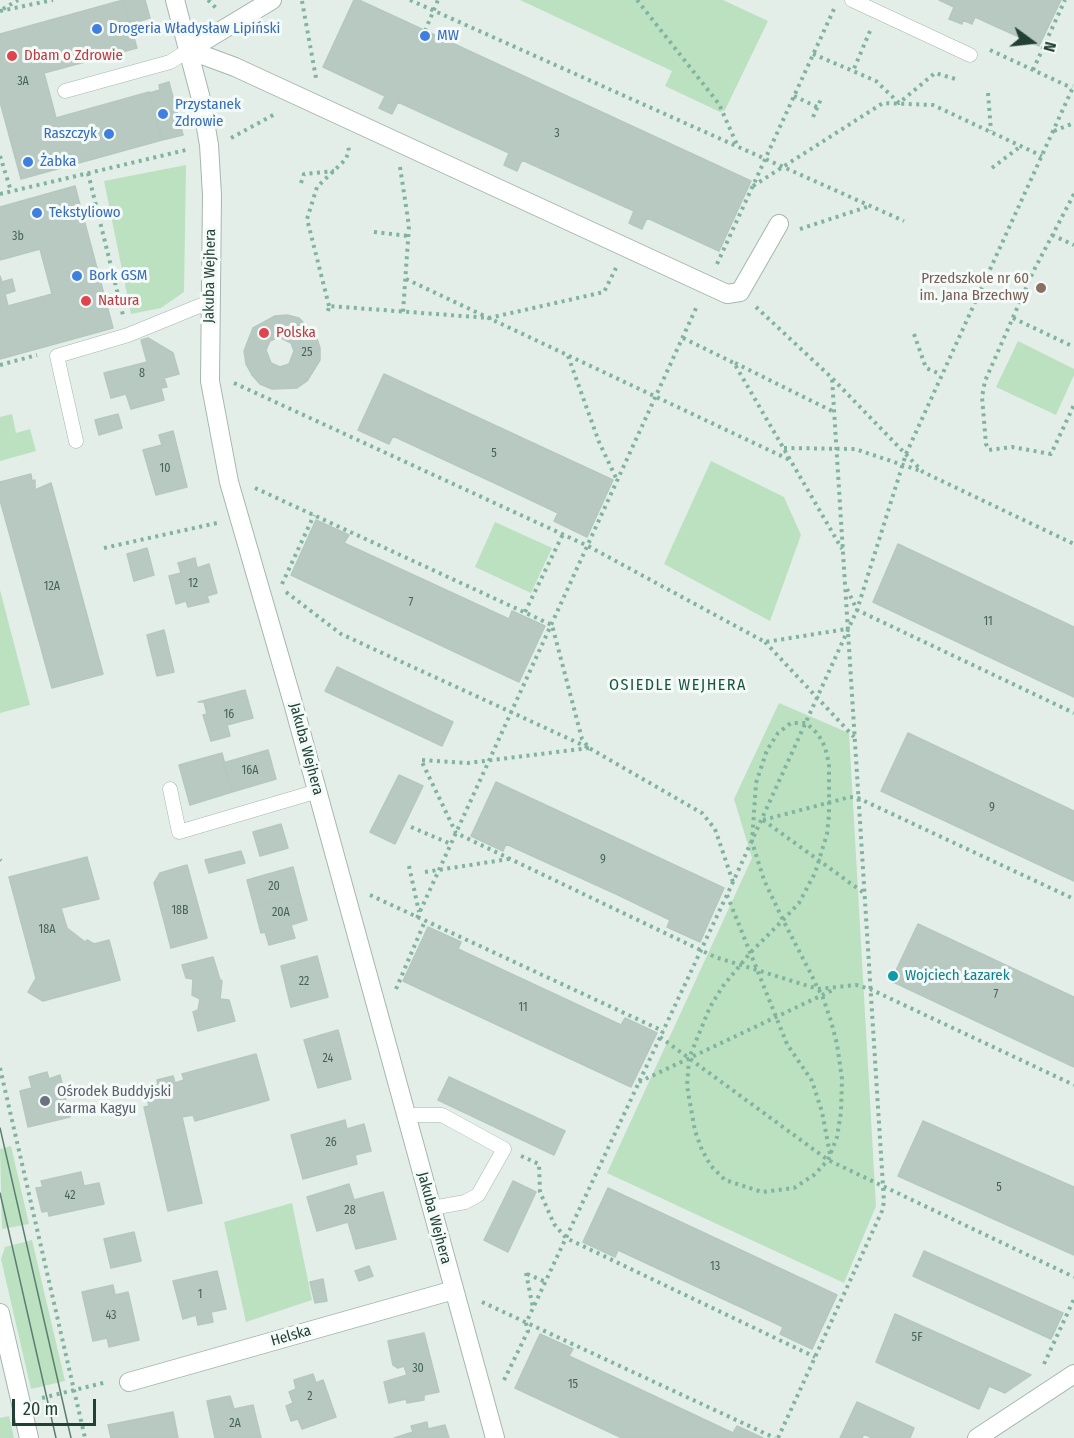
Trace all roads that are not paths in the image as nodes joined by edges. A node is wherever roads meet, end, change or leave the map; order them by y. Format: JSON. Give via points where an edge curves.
{"nodes":[{"id":1,"x":176,"y":0,"type":"edge"},
{"id":2,"x":272,"y":0,"type":"edge"},
{"id":3,"x":852,"y":0,"type":"edge"},
{"id":4,"x":189,"y":50,"type":"junction"},
{"id":5,"x":970,"y":55,"type":"dead end"},
{"id":6,"x":65,"y":91,"type":"dead end"},
{"id":7,"x":775,"y":232,"type":"road end"},
{"id":8,"x":209,"y":302,"type":"junction"},
{"id":9,"x":76,"y":441,"type":"dead end"},
{"id":10,"x":170,"y":789,"type":"dead end"},
{"id":11,"x":318,"y":791,"type":"junction"},
{"id":12,"x":406,"y":1115,"type":"junction"},
{"id":13,"x":432,"y":1208,"type":"junction"},
{"id":14,"x":454,"y":1290,"type":"junction"},
{"id":15,"x":0,"y":1313,"type":"edge"},
{"id":16,"x":1074,"y":1374,"type":"edge"},
{"id":17,"x":129,"y":1382,"type":"road end"},
{"id":18,"x":29,"y":1438,"type":"edge"},
{"id":19,"x":495,"y":1438,"type":"edge"},
{"id":20,"x":977,"y":1438,"type":"edge"}],
"edges":[{"from":1,"to":4,"type":"street","name":"Jakuba Wejhera"},
{"from":2,"to":4,"type":"street"},
{"from":3,"to":5,"type":"lane"},
{"from":4,"to":6,"type":"lane","via":[[170,62]]},
{"from":4,"to":7,"type":"street","via":[[235,67],[727,294],[740,292]]},
{"from":4,"to":8,"type":"street","name":"Jakuba Wejhera","via":[[209,145]]},
{"from":8,"to":9,"type":"lane","via":[[128,335],[57,356]]},
{"from":8,"to":11,"type":"street","name":"Jakuba Wejhera","via":[[210,381],[239,518]]},
{"from":10,"to":11,"type":"lane","via":[[179,832]]},
{"from":11,"to":12,"type":"street","name":"Jakuba Wejhera"},
{"from":12,"to":13,"type":"street","name":"Jakuba Wejhera"},
{"from":12,"to":13,"type":"lane","via":[[442,1115],[504,1149],[478,1195],[465,1202]]},
{"from":13,"to":14,"type":"street","name":"Jakuba Wejhera"},
{"from":14,"to":17,"type":"street","name":"Helska"},
{"from":14,"to":19,"type":"street","name":"Jakuba Wejhera"},
{"from":15,"to":18,"type":"street"},
{"from":16,"to":20,"type":"street"}]}
